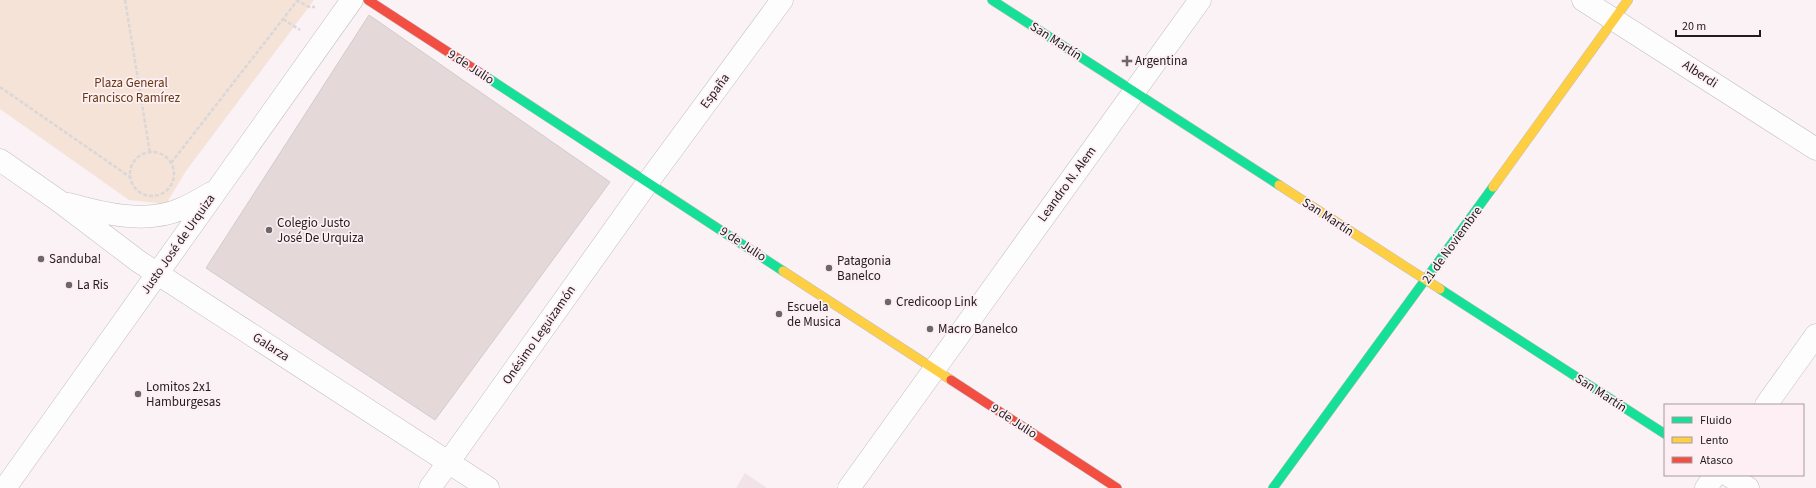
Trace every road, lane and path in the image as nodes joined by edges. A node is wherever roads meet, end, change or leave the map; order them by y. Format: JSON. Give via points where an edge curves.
{"nodes":[{"id":1,"x":124,"y":0,"type":"edge"},
{"id":2,"x":352,"y":0,"type":"edge"},
{"id":3,"x":368,"y":0,"type":"edge"},
{"id":4,"x":782,"y":0,"type":"edge"},
{"id":5,"x":992,"y":0,"type":"edge"},
{"id":6,"x":1200,"y":0,"type":"edge"},
{"id":7,"x":1583,"y":0,"type":"edge"},
{"id":8,"x":1628,"y":0,"type":"edge"},
{"id":9,"x":296,"y":1,"type":"edge"},
{"id":10,"x":321,"y":7,"type":"dead end"},
{"id":11,"x":1614,"y":20,"type":"junction"},
{"id":12,"x":0,"y":87,"type":"edge"},
{"id":13,"x":1134,"y":92,"type":"junction"},
{"id":14,"x":1816,"y":149,"type":"edge"},
{"id":15,"x":150,"y":153,"type":"junction"},
{"id":16,"x":0,"y":160,"type":"edge"},
{"id":17,"x":171,"y":164,"type":"junction"},
{"id":18,"x":130,"y":177,"type":"junction"},
{"id":19,"x":648,"y":182,"type":"junction"},
{"id":20,"x":216,"y":191,"type":"junction"},
{"id":21,"x":59,"y":201,"type":"junction"},
{"id":22,"x":157,"y":274,"type":"junction"},
{"id":23,"x":1426,"y":280,"type":"junction"},
{"id":24,"x":1816,"y":335,"type":"edge"},
{"id":25,"x":934,"y":368,"type":"junction"},
{"id":26,"x":1767,"y":404,"type":"edge"},
{"id":27,"x":1664,"y":433,"type":"edge"},
{"id":28,"x":449,"y":462,"type":"junction"},
{"id":29,"x":1714,"y":476,"type":"edge"},
{"id":30,"x":1730,"y":476,"type":"edge"},
{"id":31,"x":4,"y":488,"type":"edge"},
{"id":32,"x":430,"y":488,"type":"edge"},
{"id":33,"x":488,"y":488,"type":"edge"},
{"id":34,"x":849,"y":488,"type":"edge"},
{"id":35,"x":1117,"y":488,"type":"edge"},
{"id":36,"x":1273,"y":488,"type":"edge"},
{"id":37,"x":1706,"y":488,"type":"edge"},
{"id":38,"x":1748,"y":488,"type":"edge"}],
"edges":[{"from":1,"to":15,"type":"path"},
{"from":2,"to":20,"type":"street","name":"Justo José de Urquiza"},
{"from":3,"to":19,"type":"street","name":"9 de Julio"},
{"from":4,"to":19,"type":"street","name":"España"},
{"from":5,"to":13,"type":"street","name":"San Martín"},
{"from":6,"to":13,"type":"street","name":"Leandro N. Alem"},
{"from":7,"to":11,"type":"street","name":"Alberdi"},
{"from":8,"to":11,"type":"street","name":"21 de Noviembre"},
{"from":9,"to":10,"type":"path","via":[[309,7]]},
{"from":9,"to":17,"type":"path"},
{"from":11,"to":14,"type":"street","name":"Alberdi"},
{"from":11,"to":23,"type":"street","name":"21 de Noviembre"},
{"from":12,"to":18,"type":"path"},
{"from":13,"to":23,"type":"street","name":"San Martín"},
{"from":13,"to":25,"type":"street","name":"Leandro N. Alem"},
{"from":15,"to":17,"type":"path","via":[[156,152],[169,159]]},
{"from":15,"to":18,"type":"path","via":[[143,154],[133,164]]},
{"from":16,"to":21,"type":"street","name":"Galarza"},
{"from":17,"to":18,"type":"path","via":[[175,172],[172,185],[162,195],[149,197],[136,190]]},
{"from":19,"to":25,"type":"street","name":"9 de Julio"},
{"from":19,"to":28,"type":"street","name":"Onésimo Leguizamón"},
{"from":20,"to":21,"type":"street","name":"Galarza","via":[[180,210],[150,216],[96,212]]},
{"from":20,"to":22,"type":"street","name":"Justo José de Urquiza"},
{"from":21,"to":22,"type":"street","name":"Galarza"},
{"from":22,"to":28,"type":"street","name":"Galarza"},
{"from":22,"to":31,"type":"street","name":"Justo José de Urquiza"},
{"from":23,"to":27,"type":"street","name":"San Martín"},
{"from":23,"to":36,"type":"street","name":"21 de Noviembre"},
{"from":24,"to":26,"type":"street"},
{"from":25,"to":34,"type":"street","name":"Leandro N. Alem"},
{"from":25,"to":35,"type":"street","name":"9 de Julio"},
{"from":28,"to":32,"type":"street","name":"Onésimo Leguizamón"},
{"from":28,"to":33,"type":"street","name":"Galarza"},
{"from":29,"to":37,"type":"street"},
{"from":30,"to":38,"type":"street"}]}
